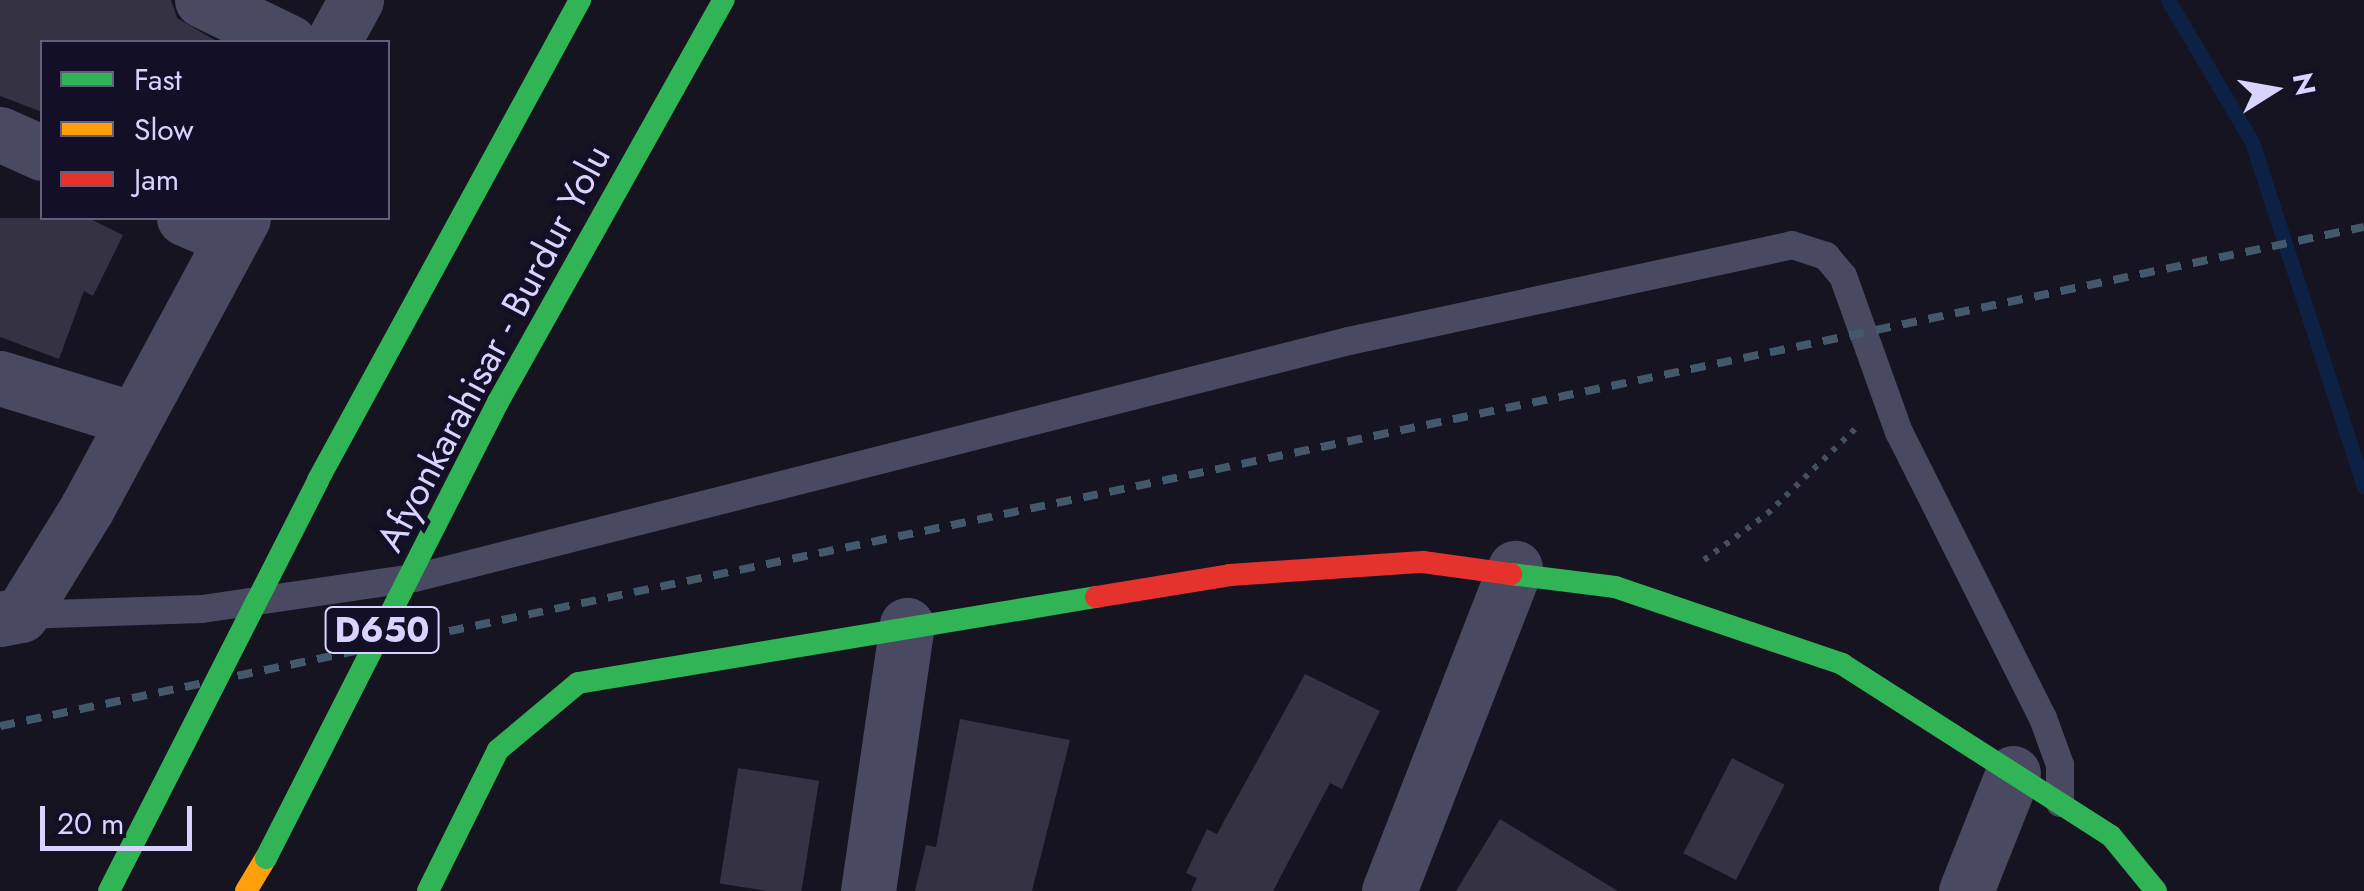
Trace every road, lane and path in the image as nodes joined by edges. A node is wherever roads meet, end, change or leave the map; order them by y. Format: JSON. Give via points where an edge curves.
{"nodes":[{"id":1,"x":202,"y":0,"type":"edge"},
{"id":2,"x":356,"y":0,"type":"edge"},
{"id":3,"x":580,"y":0,"type":"edge"},
{"id":4,"x":724,"y":0,"type":"edge"},
{"id":5,"x":284,"y":40,"type":"edge"},
{"id":6,"x":334,"y":40,"type":"edge"},
{"id":7,"x":0,"y":134,"type":"edge"},
{"id":8,"x":40,"y":153,"type":"edge"},
{"id":9,"x":195,"y":220,"type":"edge"},
{"id":10,"x":238,"y":228,"type":"edge"},
{"id":11,"x":0,"y":378,"type":"edge"},
{"id":12,"x":1887,"y":399,"type":"junction"},
{"id":13,"x":133,"y":418,"type":"junction"},
{"id":14,"x":1514,"y":568,"type":"junction"},
{"id":15,"x":1650,"y":600,"type":"junction"},
{"id":16,"x":10,"y":617,"type":"edge"},
{"id":17,"x":907,"y":625,"type":"junction"},
{"id":18,"x":2013,"y":773,"type":"junction"},
{"id":19,"x":2060,"y":803,"type":"junction"},
{"id":20,"x":109,"y":891,"type":"edge"},
{"id":21,"x":246,"y":891,"type":"edge"},
{"id":22,"x":428,"y":891,"type":"edge"},
{"id":23,"x":868,"y":891,"type":"edge"},
{"id":24,"x":1389,"y":891,"type":"edge"},
{"id":25,"x":1966,"y":891,"type":"edge"},
{"id":26,"x":2156,"y":891,"type":"edge"}],
"edges":[{"from":1,"to":5,"type":"street"},
{"from":2,"to":6,"type":"street"},
{"from":3,"to":20,"type":"main road","bridge":true,"via":[[318,480]]},
{"from":4,"to":21,"type":"main road","name":"Afyonkarahisar - Burdur Yolu","number":"D650","bridge":true,"via":[[498,402]]},
{"from":7,"to":8,"type":"street"},
{"from":9,"to":10,"type":"street"},
{"from":10,"to":13,"type":"street"},
{"from":11,"to":13,"type":"street"},
{"from":12,"to":15,"type":"path","via":[[1767,514]]},
{"from":12,"to":16,"type":"lane","via":[[1843,276],[1826,256],[1792,245],[1349,341],[415,578],[202,609]]},
{"from":12,"to":19,"type":"lane","via":[[2043,718],[2060,765]]},
{"from":13,"to":16,"type":"street"},
{"from":14,"to":15,"type":"main road"},
{"from":14,"to":17,"type":"main road","via":[[1423,562],[1230,575]]},
{"from":14,"to":24,"type":"street"},
{"from":15,"to":18,"type":"main road","via":[[1842,664]]},
{"from":17,"to":22,"type":"main road","via":[[578,683],[498,750]]},
{"from":17,"to":23,"type":"street"},
{"from":18,"to":19,"type":"main road"},
{"from":18,"to":25,"type":"street"},
{"from":19,"to":26,"type":"main road","via":[[2111,836]]}]}
